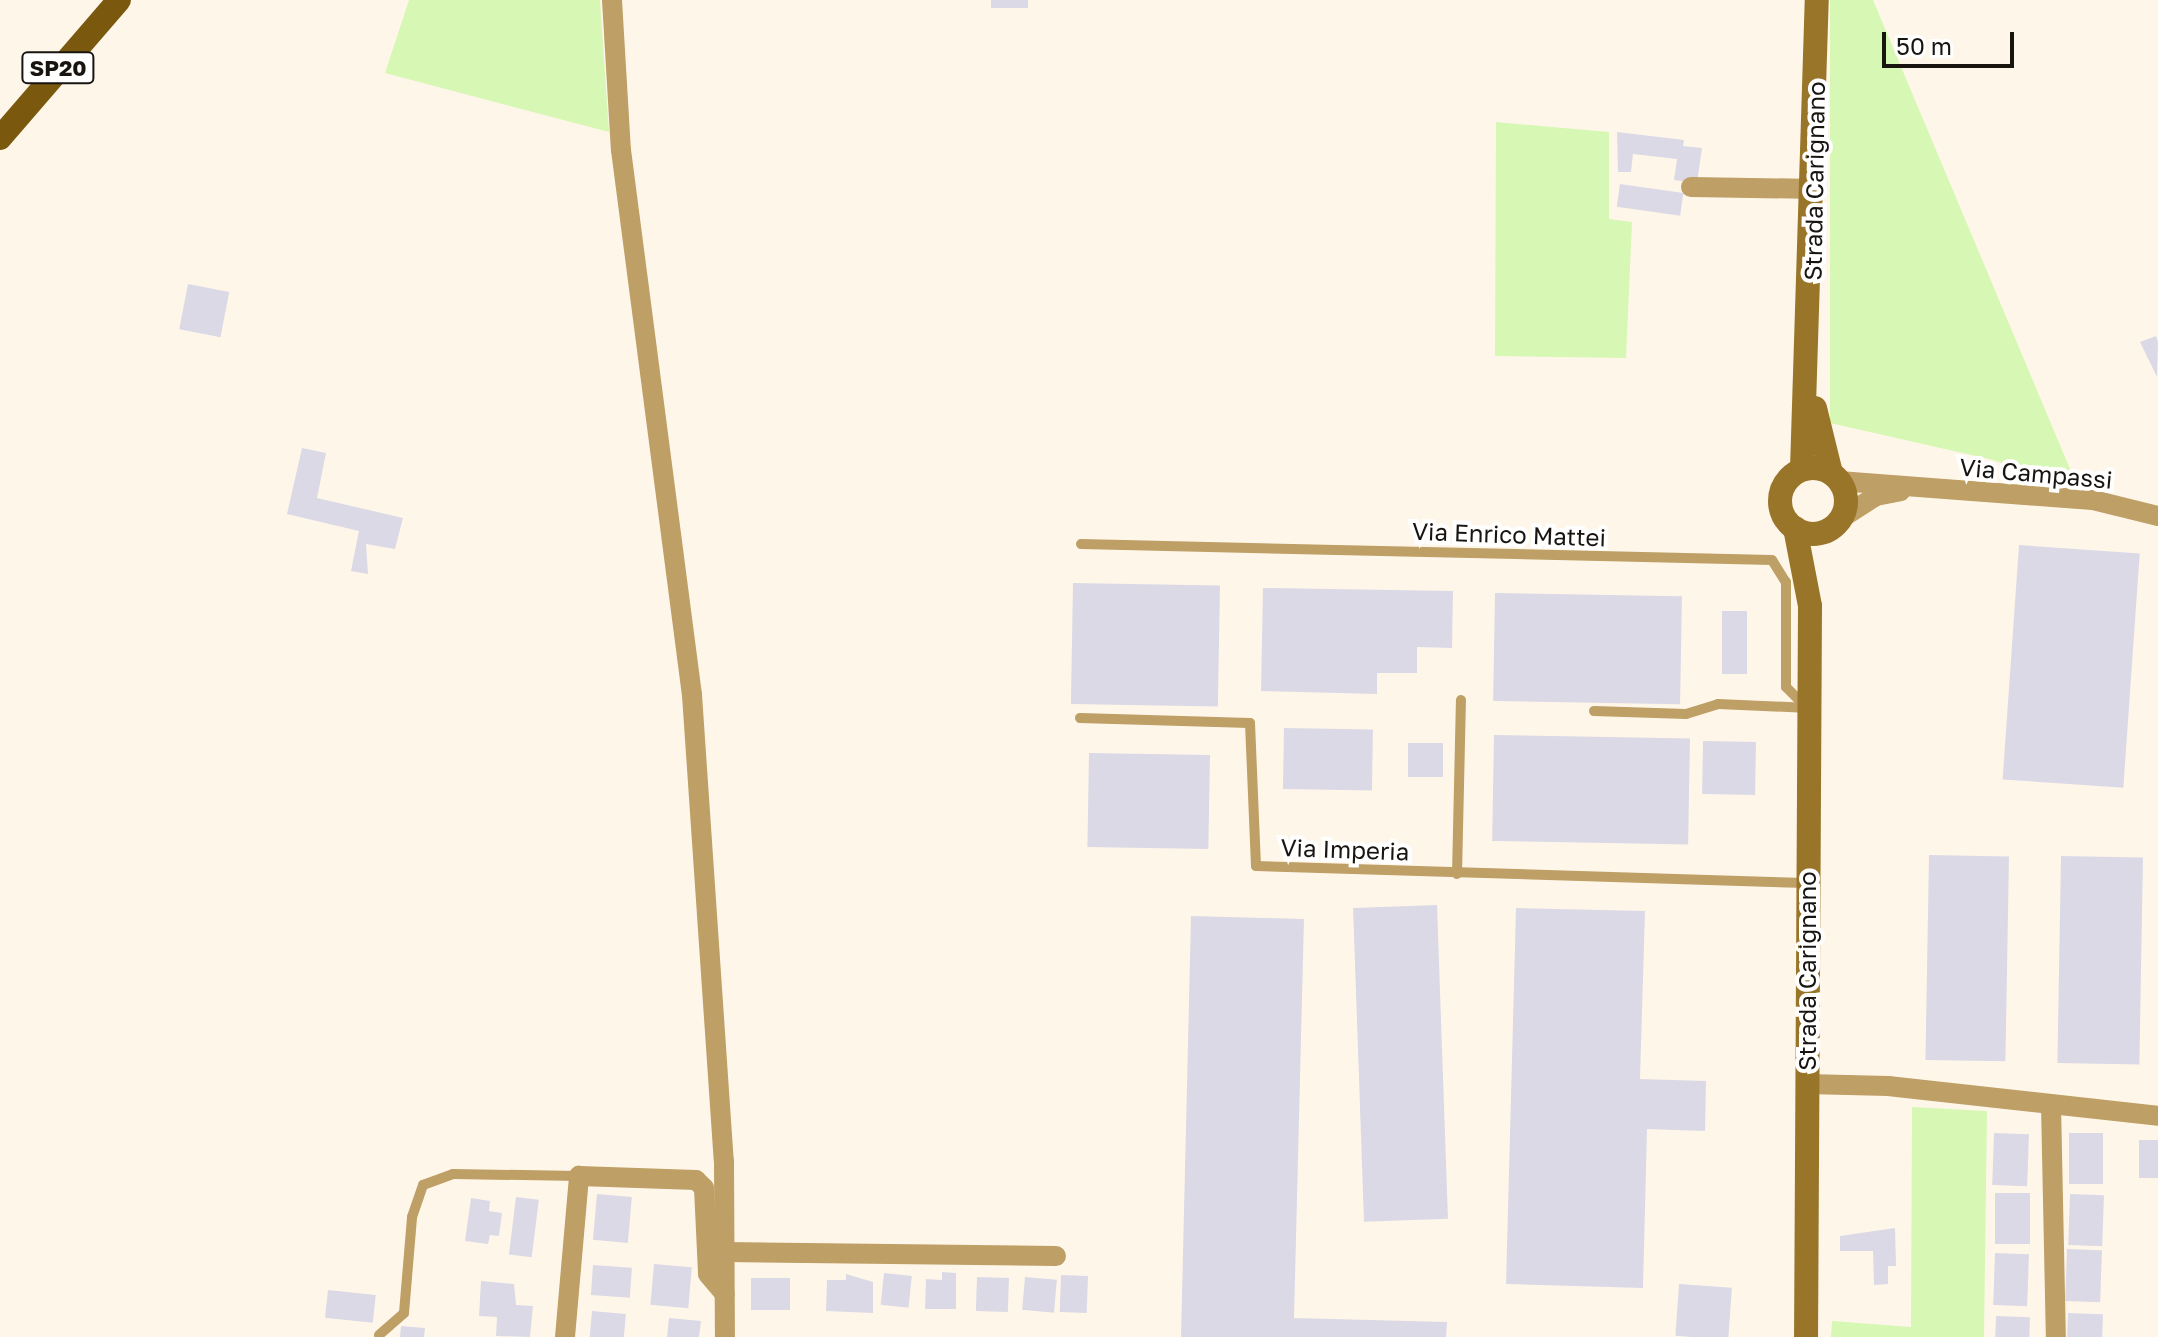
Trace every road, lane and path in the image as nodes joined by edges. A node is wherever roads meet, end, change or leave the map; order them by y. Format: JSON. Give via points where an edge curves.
{"nodes":[{"id":1,"x":119,"y":0,"type":"edge"},
{"id":2,"x":612,"y":0,"type":"edge"},
{"id":3,"x":1817,"y":0,"type":"edge"},
{"id":4,"x":0,"y":138,"type":"edge"},
{"id":5,"x":1691,"y":187,"type":"dead end"},
{"id":6,"x":1815,"y":189,"type":"junction"},
{"id":7,"x":1810,"y":362,"type":"junction"},
{"id":8,"x":1802,"y":469,"type":"junction"},
{"id":9,"x":1835,"y":477,"type":"junction"},
{"id":10,"x":1909,"y":489,"type":"junction"},
{"id":11,"x":2158,"y":516,"type":"edge"},
{"id":12,"x":1835,"y":524,"type":"junction"},
{"id":13,"x":1795,"y":528,"type":"junction"},
{"id":14,"x":1081,"y":544,"type":"dead end"},
{"id":15,"x":1810,"y":606,"type":"junction"},
{"id":16,"x":1461,"y":700,"type":"dead end"},
{"id":17,"x":1808,"y":708,"type":"junction"},
{"id":18,"x":1594,"y":711,"type":"dead end"},
{"id":19,"x":1080,"y":718,"type":"dead end"},
{"id":20,"x":1457,"y":874,"type":"junction"},
{"id":21,"x":1807,"y":883,"type":"junction"},
{"id":22,"x":1807,"y":1084,"type":"junction"},
{"id":23,"x":2051,"y":1105,"type":"junction"},
{"id":24,"x":2158,"y":1116,"type":"edge"},
{"id":25,"x":579,"y":1176,"type":"junction"},
{"id":26,"x":724,"y":1252,"type":"junction"},
{"id":27,"x":1056,"y":1256,"type":"dead end"},
{"id":28,"x":725,"y":1294,"type":"junction"},
{"id":29,"x":379,"y":1335,"type":"dead end"},
{"id":30,"x":565,"y":1337,"type":"edge"},
{"id":31,"x":725,"y":1337,"type":"edge"},
{"id":32,"x":1806,"y":1337,"type":"edge"},
{"id":33,"x":2056,"y":1337,"type":"edge"}],
"edges":[{"from":1,"to":4,"type":"main road","number":"SP20"},
{"from":2,"to":26,"type":"street","via":[[625,182],[692,695],[724,1161]]},
{"from":3,"to":6,"type":"street","name":"Strada Carignano"},
{"from":5,"to":6,"type":"street"},
{"from":6,"to":7,"type":"street","name":"Strada Carignano"},
{"from":7,"to":8,"type":"street","name":"Strada Carignano"},
{"from":7,"to":9,"type":"street","name":"Strada Carignano","via":[[1816,423]]},
{"from":8,"to":9,"type":"street"},
{"from":8,"to":13,"type":"street","via":[[1780,495],[1781,510]]},
{"from":9,"to":10,"type":"street","name":"Via Campassi"},
{"from":9,"to":12,"type":"street","via":[[1845,493]]},
{"from":10,"to":11,"type":"street","name":"Via Campassi","via":[[2093,500]]},
{"from":10,"to":12,"type":"street","name":"Via Campassi","via":[[1876,496]]},
{"from":12,"to":13,"type":"street","via":[[1810,533]]},
{"from":12,"to":15,"type":"street","name":"Strada Carignano"},
{"from":13,"to":15,"type":"street","name":"Strada Carignano"},
{"from":14,"to":17,"type":"lane","name":"Via Enrico Mattei","via":[[1772,560],[1786,582],[1786,687]]},
{"from":15,"to":17,"type":"street","name":"Strada Carignano"},
{"from":16,"to":20,"type":"lane"},
{"from":17,"to":18,"type":"lane","via":[[1718,704],[1686,714]]},
{"from":17,"to":21,"type":"street","name":"Strada Carignano"},
{"from":19,"to":20,"type":"lane","name":"Via Imperia","via":[[1250,723],[1256,866]]},
{"from":20,"to":21,"type":"lane","name":"Via Imperia"},
{"from":21,"to":22,"type":"street","name":"Strada Carignano"},
{"from":22,"to":23,"type":"street"},
{"from":22,"to":32,"type":"street","name":"Strada Carignano"},
{"from":23,"to":24,"type":"street"},
{"from":23,"to":33,"type":"street"},
{"from":25,"to":28,"type":"street","via":[[696,1180],[704,1188],[708,1274]]},
{"from":25,"to":29,"type":"lane","via":[[453,1174],[423,1185],[412,1217],[404,1313]]},
{"from":25,"to":30,"type":"street"},
{"from":26,"to":27,"type":"street"},
{"from":26,"to":28,"type":"street"},
{"from":28,"to":31,"type":"street"}]}
